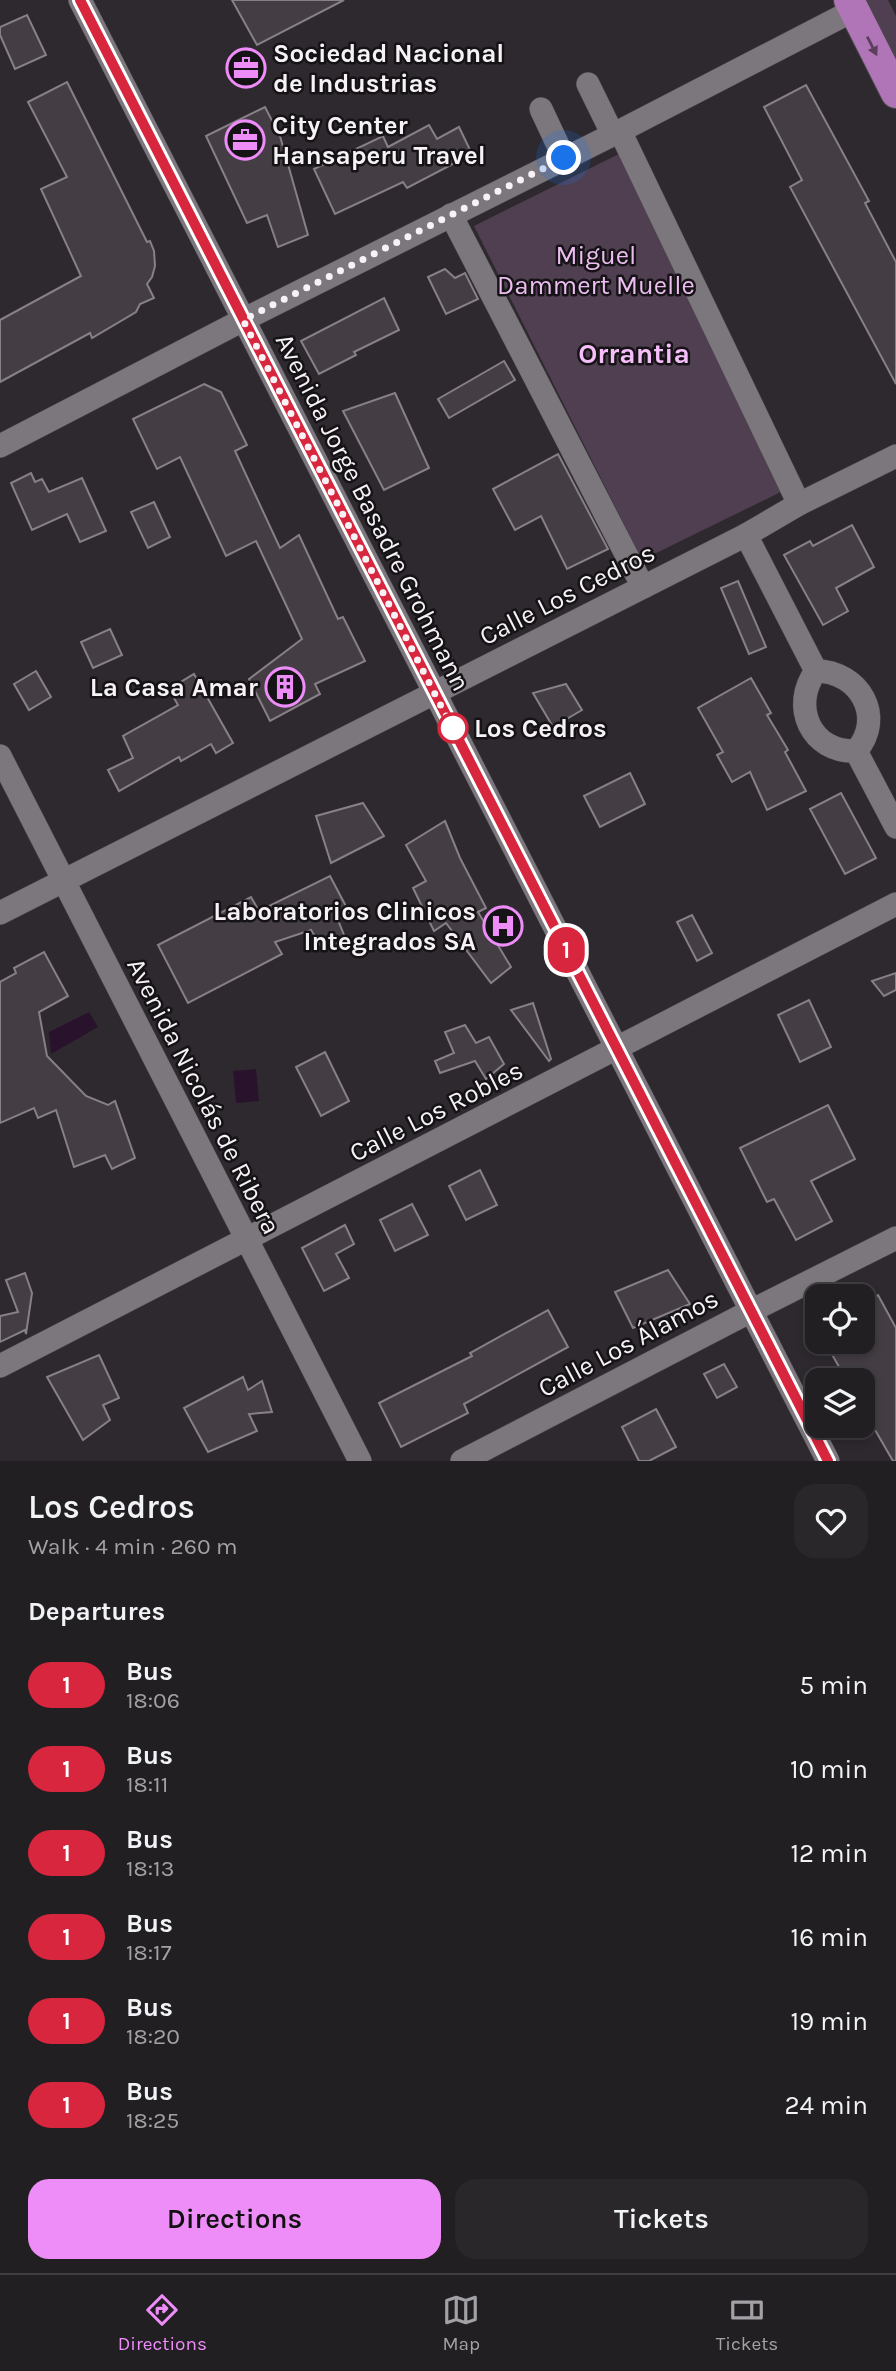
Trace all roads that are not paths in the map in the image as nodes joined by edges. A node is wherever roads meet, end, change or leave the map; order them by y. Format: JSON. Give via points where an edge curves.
{"nodes":[{"id":1,"x":80,"y":0,"type":"edge"},
{"id":2,"x":851,"y":5,"type":"edge"},
{"id":3,"x":588,"y":84,"type":"dead end"},
{"id":4,"x":896,"y":93,"type":"edge"},
{"id":5,"x":541,"y":109,"type":"dead end"},
{"id":6,"x":616,"y":132,"type":"junction"},
{"id":7,"x":564,"y":158,"type":"junction"},
{"id":8,"x":451,"y":215,"type":"junction"},
{"id":9,"x":243,"y":320,"type":"junction"},
{"id":10,"x":0,"y":446,"type":"edge"},
{"id":11,"x":896,"y":456,"type":"edge"},
{"id":12,"x":799,"y":504,"type":"junction"},
{"id":13,"x":746,"y":535,"type":"junction"},
{"id":14,"x":643,"y":587,"type":"junction"},
{"id":15,"x":816,"y":671,"type":"junction"},
{"id":16,"x":435,"y":693,"type":"junction"},
{"id":17,"x":856,"y":751,"type":"junction"},
{"id":18,"x":0,"y":756,"type":"edge"},
{"id":19,"x":896,"y":827,"type":"edge"},
{"id":20,"x":64,"y":881,"type":"junction"},
{"id":21,"x":896,"y":904,"type":"edge"},
{"id":22,"x":0,"y":913,"type":"edge"},
{"id":23,"x":617,"y":1049,"type":"junction"},
{"id":24,"x":896,"y":1238,"type":"edge"},
{"id":25,"x":246,"y":1241,"type":"junction"},
{"id":26,"x":751,"y":1311,"type":"junction"},
{"id":27,"x":0,"y":1366,"type":"edge"},
{"id":28,"x":359,"y":1461,"type":"edge"},
{"id":29,"x":462,"y":1461,"type":"edge"},
{"id":30,"x":828,"y":1461,"type":"edge"}],
"edges":[{"from":1,"to":9,"type":"street","name":"Avenida Jorge Basadre Grohmann"},
{"from":2,"to":4,"type":"main road","one_way":true},
{"from":2,"to":6,"type":"street"},
{"from":3,"to":6,"type":"street"},
{"from":5,"to":7,"type":"street"},
{"from":6,"to":7,"type":"street"},
{"from":6,"to":12,"type":"street"},
{"from":7,"to":8,"type":"street"},
{"from":8,"to":9,"type":"street"},
{"from":8,"to":14,"type":"street"},
{"from":9,"to":10,"type":"street"},
{"from":9,"to":16,"type":"street","name":"Avenida Jorge Basadre Grohmann"},
{"from":11,"to":12,"type":"street","name":"Calle Los Cedros"},
{"from":12,"to":13,"type":"street","name":"Calle Los Cedros"},
{"from":13,"to":14,"type":"street","name":"Calle Los Cedros"},
{"from":13,"to":15,"type":"street"},
{"from":14,"to":16,"type":"street","name":"Calle Los Cedros"},
{"from":15,"to":17,"type":"street","via":[[804,695],[809,726],[832,747]]},
{"from":15,"to":17,"type":"street","via":[[842,676],[864,698],[868,729]]},
{"from":16,"to":20,"type":"street","name":"Calle Los Cedros"},
{"from":16,"to":23,"type":"street","name":"Avenida Jorge Basadre Grohmann"},
{"from":17,"to":19,"type":"street"},
{"from":18,"to":20,"type":"street","name":"Avenida Nicolás de Ribera"},
{"from":20,"to":22,"type":"street","name":"Calle Los Cedros"},
{"from":20,"to":25,"type":"street","name":"Avenida Nicolás de Ribera"},
{"from":21,"to":23,"type":"street","name":"Calle Los Robles"},
{"from":23,"to":25,"type":"street","name":"Calle Los Robles"},
{"from":23,"to":26,"type":"street","name":"Avenida Jorge Basadre Grohmann"},
{"from":24,"to":26,"type":"street","name":"Calle Los Álamos"},
{"from":25,"to":27,"type":"street","name":"Calle Los Robles"},
{"from":25,"to":28,"type":"street","name":"Avenida Nicolás de Ribera"},
{"from":26,"to":29,"type":"street","name":"Calle Los Álamos"},
{"from":26,"to":30,"type":"street","name":"Avenida Jorge Basadre Grohmann"}]}
